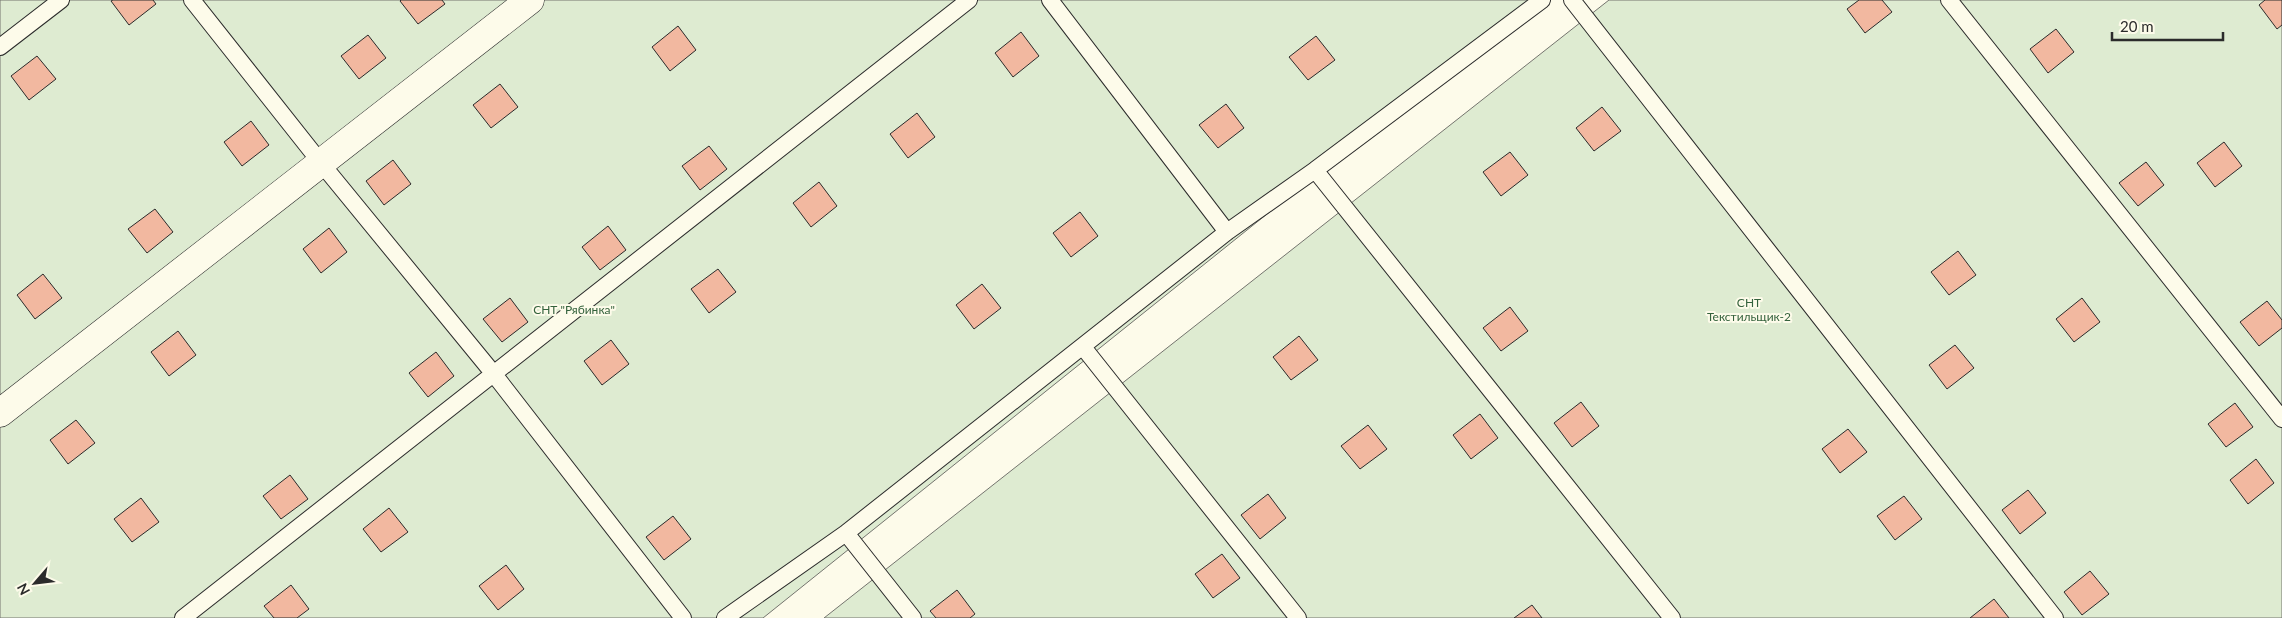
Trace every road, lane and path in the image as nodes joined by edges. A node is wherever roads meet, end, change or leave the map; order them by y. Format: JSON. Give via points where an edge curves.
{"nodes":[{"id":1,"x":61,"y":0,"type":"edge"},
{"id":2,"x":192,"y":0,"type":"edge"},
{"id":3,"x":530,"y":0,"type":"edge"},
{"id":4,"x":969,"y":0,"type":"edge"},
{"id":5,"x":1050,"y":0,"type":"edge"},
{"id":6,"x":1542,"y":0,"type":"edge"},
{"id":7,"x":1572,"y":0,"type":"edge"},
{"id":8,"x":1949,"y":0,"type":"edge"},
{"id":9,"x":0,"y":47,"type":"edge"},
{"id":10,"x":321,"y":164,"type":"junction"},
{"id":11,"x":1315,"y":170,"type":"junction"},
{"id":12,"x":1228,"y":232,"type":"junction"},
{"id":13,"x":1084,"y":347,"type":"junction"},
{"id":14,"x":493,"y":374,"type":"junction"},
{"id":15,"x":0,"y":413,"type":"edge"},
{"id":16,"x":2282,"y":419,"type":"edge"},
{"id":17,"x":846,"y":533,"type":"junction"},
{"id":18,"x":182,"y":618,"type":"edge"},
{"id":19,"x":683,"y":618,"type":"edge"},
{"id":20,"x":725,"y":618,"type":"edge"},
{"id":21,"x":913,"y":618,"type":"edge"},
{"id":22,"x":1298,"y":618,"type":"edge"},
{"id":23,"x":1672,"y":618,"type":"edge"},
{"id":24,"x":2055,"y":618,"type":"edge"}],
"edges":[{"from":1,"to":9,"type":"lane"},
{"from":2,"to":10,"type":"lane"},
{"from":3,"to":10,"type":"street"},
{"from":4,"to":14,"type":"lane"},
{"from":5,"to":12,"type":"lane"},
{"from":6,"to":11,"type":"lane"},
{"from":7,"to":24,"type":"lane"},
{"from":8,"to":16,"type":"lane"},
{"from":10,"to":14,"type":"lane"},
{"from":10,"to":15,"type":"street"},
{"from":11,"to":12,"type":"lane"},
{"from":11,"to":23,"type":"lane"},
{"from":12,"to":13,"type":"lane"},
{"from":13,"to":17,"type":"lane"},
{"from":13,"to":22,"type":"lane"},
{"from":14,"to":18,"type":"lane"},
{"from":14,"to":19,"type":"lane"},
{"from":17,"to":20,"type":"lane"},
{"from":17,"to":21,"type":"lane"}]}
